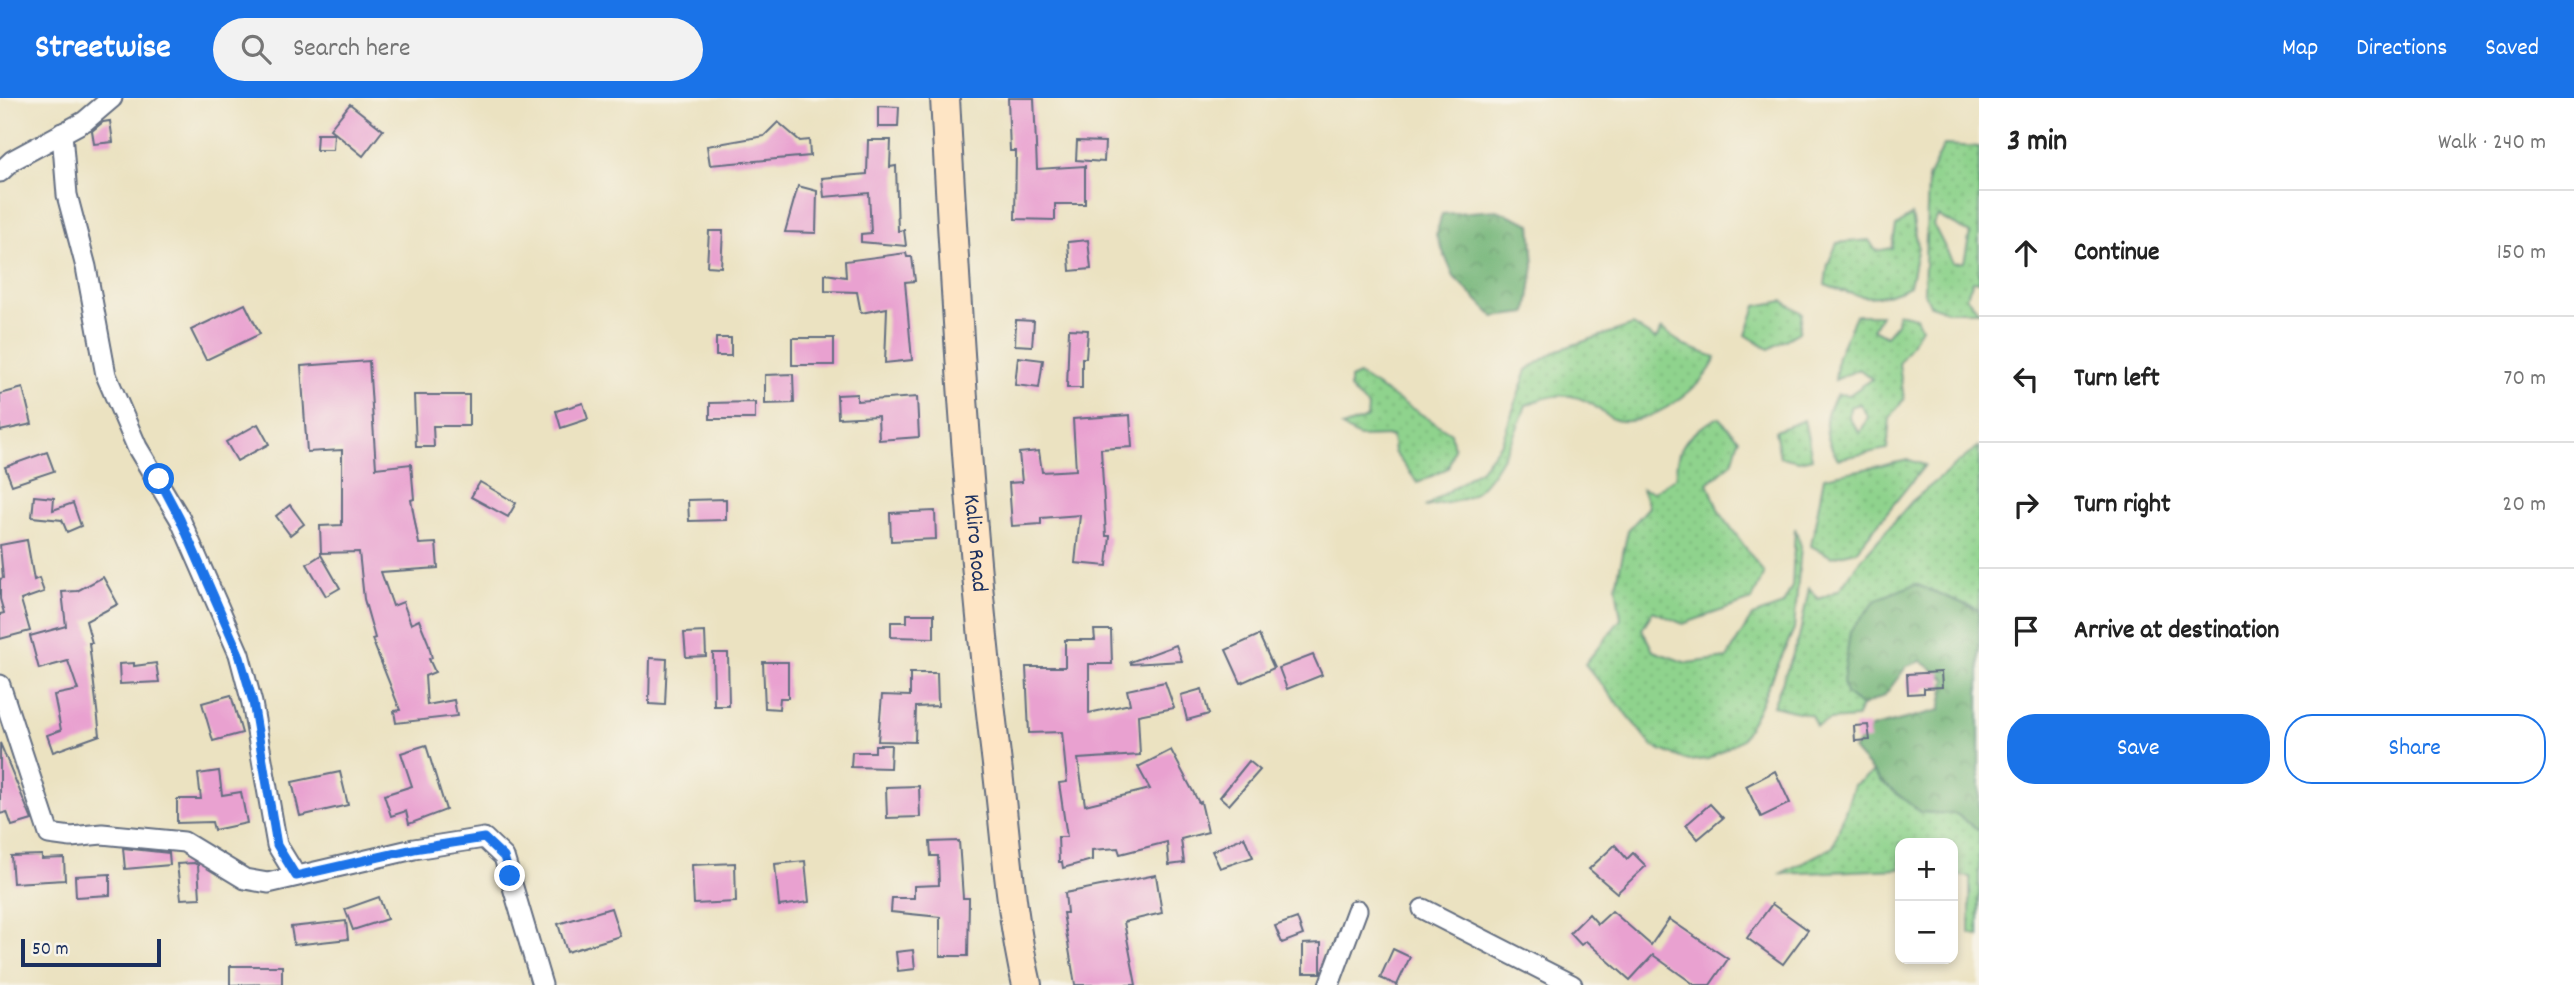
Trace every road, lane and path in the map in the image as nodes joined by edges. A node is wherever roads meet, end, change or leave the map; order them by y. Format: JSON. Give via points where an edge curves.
{"nodes":[{"id":1,"x":112,"y":98,"type":"edge"},
{"id":2,"x":945,"y":98,"type":"edge"},
{"id":3,"x":62,"y":133,"type":"junction"},
{"id":4,"x":0,"y":172,"type":"edge"},
{"id":5,"x":0,"y":685,"type":"edge"},
{"id":6,"x":296,"y":876,"type":"junction"},
{"id":7,"x":1423,"y":909,"type":"dead end"},
{"id":8,"x":1357,"y":911,"type":"dead end"},
{"id":9,"x":542,"y":985,"type":"edge"},
{"id":10,"x":1027,"y":985,"type":"edge"},
{"id":11,"x":1329,"y":985,"type":"edge"},
{"id":12,"x":1572,"y":985,"type":"edge"}],
"edges":[{"from":1,"to":3,"type":"street"},
{"from":2,"to":10,"type":"main road","name":"Kaliro Road","via":[[982,644],[1008,876]]},
{"from":3,"to":4,"type":"street"},
{"from":3,"to":6,"type":"street","via":[[66,195],[86,267],[106,374],[137,447],[180,519],[239,654],[253,702],[277,845]]},
{"from":5,"to":6,"type":"street","via":[[49,834],[184,842],[245,879],[268,883]]},
{"from":6,"to":9,"type":"street","via":[[484,838],[504,857]]},
{"from":7,"to":12,"type":"street"},
{"from":8,"to":11,"type":"street"}]}
